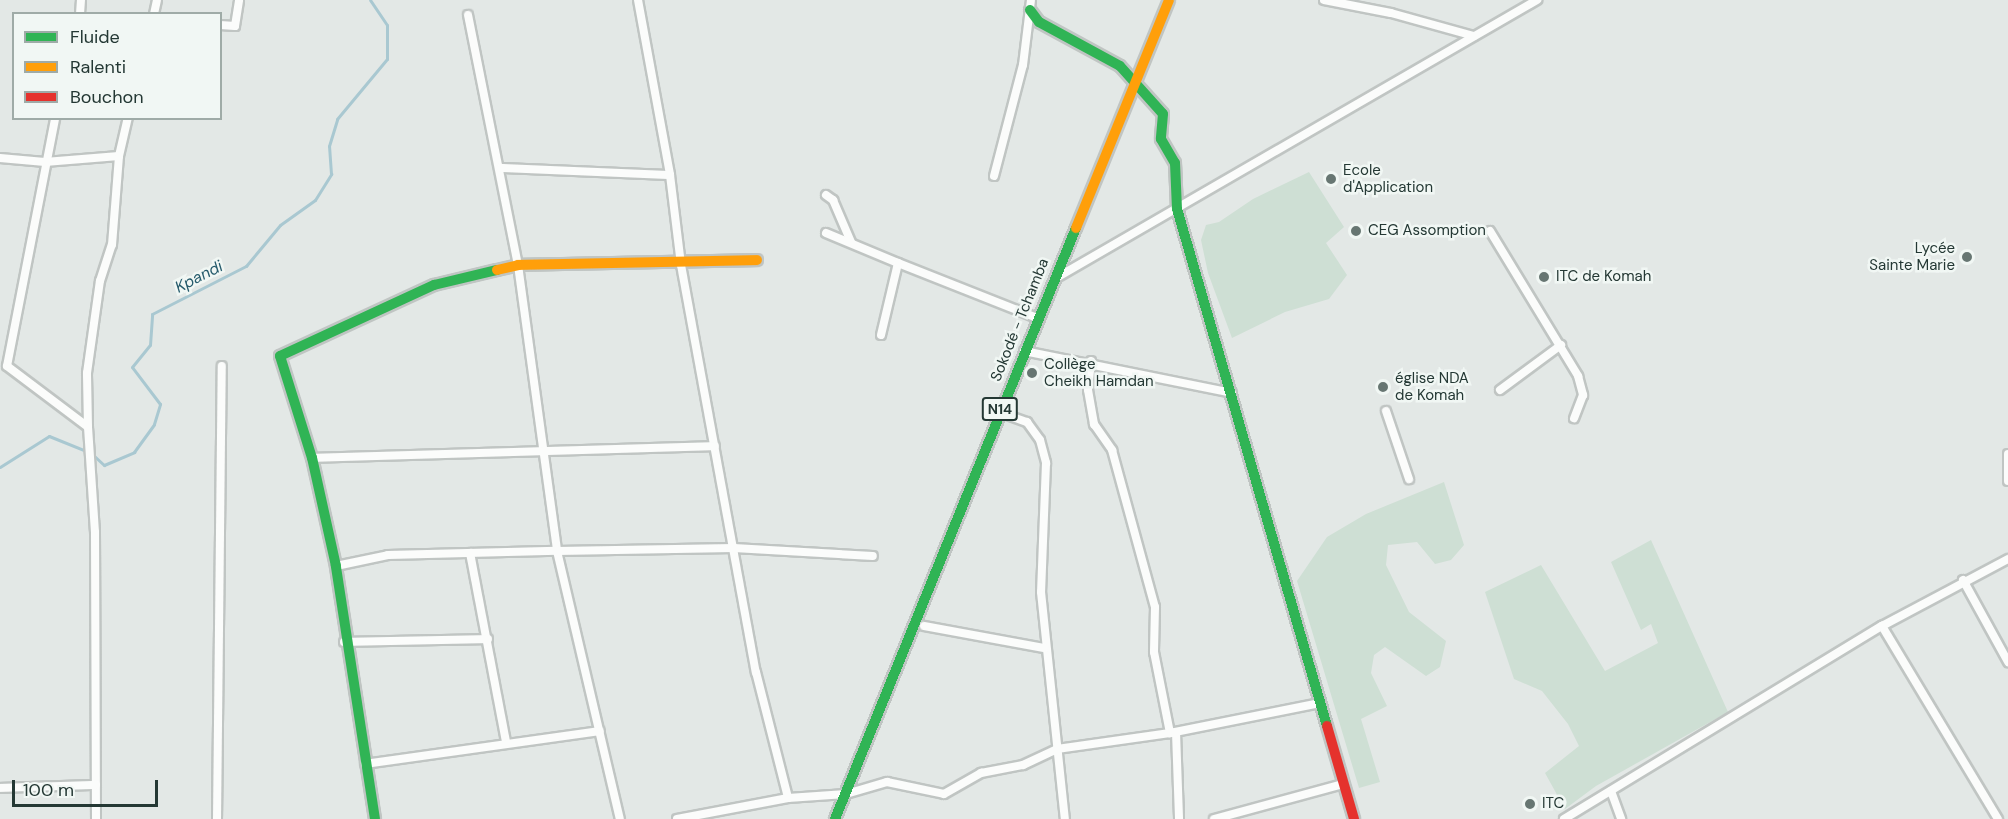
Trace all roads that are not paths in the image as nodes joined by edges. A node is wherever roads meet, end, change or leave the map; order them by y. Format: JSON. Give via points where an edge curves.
{"nodes":[{"id":1,"x":239,"y":0,"type":"edge"},
{"id":2,"x":638,"y":0,"type":"edge"},
{"id":3,"x":1169,"y":0,"type":"edge"},
{"id":4,"x":1324,"y":0,"type":"edge"},
{"id":5,"x":1538,"y":0,"type":"edge"},
{"id":6,"x":1030,"y":5,"type":"edge"},
{"id":7,"x":468,"y":15,"type":"dead end"},
{"id":8,"x":222,"y":25,"type":"edge"},
{"id":9,"x":1474,"y":36,"type":"junction"},
{"id":10,"x":1136,"y":80,"type":"junction"},
{"id":11,"x":55,"y":120,"type":"edge"},
{"id":12,"x":128,"y":120,"type":"edge"},
{"id":13,"x":119,"y":156,"type":"junction"},
{"id":14,"x":0,"y":158,"type":"edge"},
{"id":15,"x":45,"y":162,"type":"junction"},
{"id":16,"x":501,"y":168,"type":"junction"},
{"id":17,"x":670,"y":175,"type":"junction"},
{"id":18,"x":994,"y":176,"type":"dead end"},
{"id":19,"x":826,"y":195,"type":"dead end"},
{"id":20,"x":1177,"y":209,"type":"junction"},
{"id":21,"x":1490,"y":231,"type":"dead end"},
{"id":22,"x":826,"y":233,"type":"dead end"},
{"id":23,"x":851,"y":242,"type":"junction"},
{"id":24,"x":757,"y":260,"type":"dead end"},
{"id":25,"x":898,"y":263,"type":"junction"},
{"id":26,"x":518,"y":265,"type":"junction"},
{"id":27,"x":681,"y":265,"type":"junction"},
{"id":28,"x":1052,"y":280,"type":"junction"},
{"id":29,"x":1037,"y":318,"type":"junction"},
{"id":30,"x":881,"y":335,"type":"dead end"},
{"id":31,"x":1561,"y":345,"type":"junction"},
{"id":32,"x":1024,"y":351,"type":"junction"},
{"id":33,"x":1091,"y":361,"type":"junction"},
{"id":34,"x":222,"y":366,"type":"dead end"},
{"id":35,"x":3,"y":367,"type":"edge"},
{"id":36,"x":1500,"y":390,"type":"dead end"},
{"id":37,"x":1232,"y":393,"type":"junction"},
{"id":38,"x":1386,"y":411,"type":"dead end"},
{"id":39,"x":999,"y":412,"type":"junction"},
{"id":40,"x":1574,"y":418,"type":"dead end"},
{"id":41,"x":88,"y":427,"type":"junction"},
{"id":42,"x":715,"y":446,"type":"junction"},
{"id":43,"x":541,"y":447,"type":"junction"},
{"id":44,"x":2008,"y":454,"type":"edge"},
{"id":45,"x":312,"y":458,"type":"junction"},
{"id":46,"x":1409,"y":479,"type":"dead end"},
{"id":47,"x":2008,"y":481,"type":"edge"},
{"id":48,"x":734,"y":549,"type":"junction"},
{"id":49,"x":557,"y":550,"type":"junction"},
{"id":50,"x":470,"y":553,"type":"junction"},
{"id":51,"x":873,"y":556,"type":"dead end"},
{"id":52,"x":2008,"y":559,"type":"edge"},
{"id":53,"x":336,"y":566,"type":"junction"},
{"id":54,"x":1963,"y":580,"type":"junction"},
{"id":55,"x":924,"y":626,"type":"dead end"},
{"id":56,"x":1882,"y":626,"type":"junction"},
{"id":57,"x":488,"y":639,"type":"junction"},
{"id":58,"x":344,"y":642,"type":"junction"},
{"id":59,"x":1044,"y":648,"type":"junction"},
{"id":60,"x":2008,"y":662,"type":"edge"},
{"id":61,"x":1320,"y":703,"type":"junction"},
{"id":62,"x":600,"y":731,"type":"junction"},
{"id":63,"x":1173,"y":733,"type":"junction"},
{"id":64,"x":506,"y":742,"type":"junction"},
{"id":65,"x":1057,"y":749,"type":"junction"},
{"id":66,"x":365,"y":764,"type":"junction"},
{"id":67,"x":1343,"y":784,"type":"junction"},
{"id":68,"x":96,"y":785,"type":"junction"},
{"id":69,"x":0,"y":788,"type":"edge"},
{"id":70,"x":1611,"y":791,"type":"junction"},
{"id":71,"x":846,"y":794,"type":"junction"},
{"id":72,"x":788,"y":798,"type":"junction"},
{"id":73,"x":1242,"y":815,"type":"edge"},
{"id":74,"x":96,"y":819,"type":"edge"},
{"id":75,"x":217,"y":819,"type":"edge"},
{"id":76,"x":375,"y":819,"type":"edge"},
{"id":77,"x":620,"y":819,"type":"edge"},
{"id":78,"x":677,"y":819,"type":"edge"},
{"id":79,"x":835,"y":819,"type":"edge"},
{"id":80,"x":1065,"y":819,"type":"edge"},
{"id":81,"x":1179,"y":819,"type":"edge"},
{"id":82,"x":1214,"y":819,"type":"edge"},
{"id":83,"x":1354,"y":819,"type":"edge"},
{"id":84,"x":1564,"y":819,"type":"edge"},
{"id":85,"x":1621,"y":819,"type":"edge"},
{"id":86,"x":1998,"y":819,"type":"edge"}],
"edges":[{"from":1,"to":8,"type":"street","via":[[235,26]]},
{"from":2,"to":17,"type":"street"},
{"from":3,"to":10,"type":"street","name":"Sokodé - Tchamba","number":"N14"},
{"from":4,"to":9,"type":"street","via":[[1392,13]]},
{"from":5,"to":9,"type":"street"},
{"from":6,"to":10,"type":"street","via":[[1039,22],[1120,66]]},
{"from":6,"to":18,"type":"street","via":[[1021,74]]},
{"from":7,"to":16,"type":"street","via":[[478,82]]},
{"from":9,"to":20,"type":"street"},
{"from":10,"to":20,"type":"street","via":[[1163,114],[1161,138],[1175,164]]},
{"from":10,"to":28,"type":"street","name":"Sokodé - Tchamba","number":"N14"},
{"from":11,"to":15,"type":"street"},
{"from":12,"to":13,"type":"street"},
{"from":13,"to":15,"type":"street"},
{"from":13,"to":41,"type":"street","via":[[112,245],[100,281],[87,373]]},
{"from":14,"to":15,"type":"street"},
{"from":15,"to":35,"type":"street"},
{"from":16,"to":17,"type":"street"},
{"from":16,"to":26,"type":"street"},
{"from":17,"to":27,"type":"street"},
{"from":19,"to":23,"type":"street","via":[[833,200]]},
{"from":20,"to":28,"type":"street"},
{"from":20,"to":37,"type":"street"},
{"from":21,"to":31,"type":"street"},
{"from":22,"to":23,"type":"street"},
{"from":23,"to":25,"type":"street"},
{"from":24,"to":27,"type":"street"},
{"from":25,"to":29,"type":"street"},
{"from":25,"to":30,"type":"street"},
{"from":26,"to":27,"type":"street"},
{"from":26,"to":43,"type":"street"},
{"from":26,"to":45,"type":"street","via":[[434,285],[280,356]]},
{"from":27,"to":42,"type":"street"},
{"from":28,"to":29,"type":"street","name":"Sokodé - Tchamba","number":"N14"},
{"from":29,"to":32,"type":"street","name":"Sokodé - Tchamba","number":"N14"},
{"from":31,"to":36,"type":"street"},
{"from":31,"to":40,"type":"street","via":[[1583,395]]},
{"from":32,"to":33,"type":"street"},
{"from":32,"to":39,"type":"street","name":"Sokodé - Tchamba","number":"N14"},
{"from":33,"to":37,"type":"street"},
{"from":33,"to":63,"type":"street","via":[[1088,390],[1094,424],[1112,450],[1155,607],[1154,652]]},
{"from":34,"to":75,"type":"street"},
{"from":35,"to":41,"type":"street"},
{"from":37,"to":61,"type":"street"},
{"from":38,"to":46,"type":"street"},
{"from":39,"to":59,"type":"street","via":[[1027,422],[1040,440],[1046,464],[1041,592]]},
{"from":39,"to":71,"type":"street","name":"Sokodé - Tchamba","number":"N14"},
{"from":41,"to":68,"type":"street","via":[[95,532]]},
{"from":42,"to":43,"type":"street"},
{"from":42,"to":48,"type":"street"},
{"from":43,"to":45,"type":"street"},
{"from":43,"to":49,"type":"street"},
{"from":44,"to":47,"type":"street"},
{"from":45,"to":53,"type":"street"},
{"from":48,"to":49,"type":"street"},
{"from":48,"to":51,"type":"street"},
{"from":48,"to":72,"type":"street","via":[[756,672]]},
{"from":49,"to":50,"type":"street"},
{"from":49,"to":62,"type":"street"},
{"from":50,"to":53,"type":"street","via":[[388,555]]},
{"from":50,"to":57,"type":"street"},
{"from":52,"to":54,"type":"street"},
{"from":53,"to":58,"type":"street"},
{"from":54,"to":56,"type":"street"},
{"from":54,"to":60,"type":"street"},
{"from":55,"to":59,"type":"street"},
{"from":56,"to":70,"type":"street"},
{"from":56,"to":86,"type":"street"},
{"from":57,"to":58,"type":"street"},
{"from":57,"to":64,"type":"street"},
{"from":58,"to":66,"type":"street"},
{"from":59,"to":65,"type":"street"},
{"from":61,"to":63,"type":"street"},
{"from":61,"to":67,"type":"street"},
{"from":62,"to":64,"type":"street"},
{"from":62,"to":77,"type":"street"},
{"from":63,"to":65,"type":"street"},
{"from":63,"to":81,"type":"street"},
{"from":64,"to":66,"type":"street"},
{"from":65,"to":71,"type":"street","via":[[1023,765],[981,773],[944,794],[887,782]]},
{"from":65,"to":80,"type":"street"},
{"from":66,"to":76,"type":"street"},
{"from":67,"to":73,"type":"street"},
{"from":67,"to":83,"type":"street"},
{"from":68,"to":69,"type":"street"},
{"from":68,"to":74,"type":"street"},
{"from":70,"to":84,"type":"street"},
{"from":70,"to":85,"type":"street"},
{"from":71,"to":72,"type":"street"},
{"from":71,"to":79,"type":"street","name":"Sokodé - Tchamba","number":"N14"},
{"from":72,"to":78,"type":"street"},
{"from":73,"to":82,"type":"street"}]}
